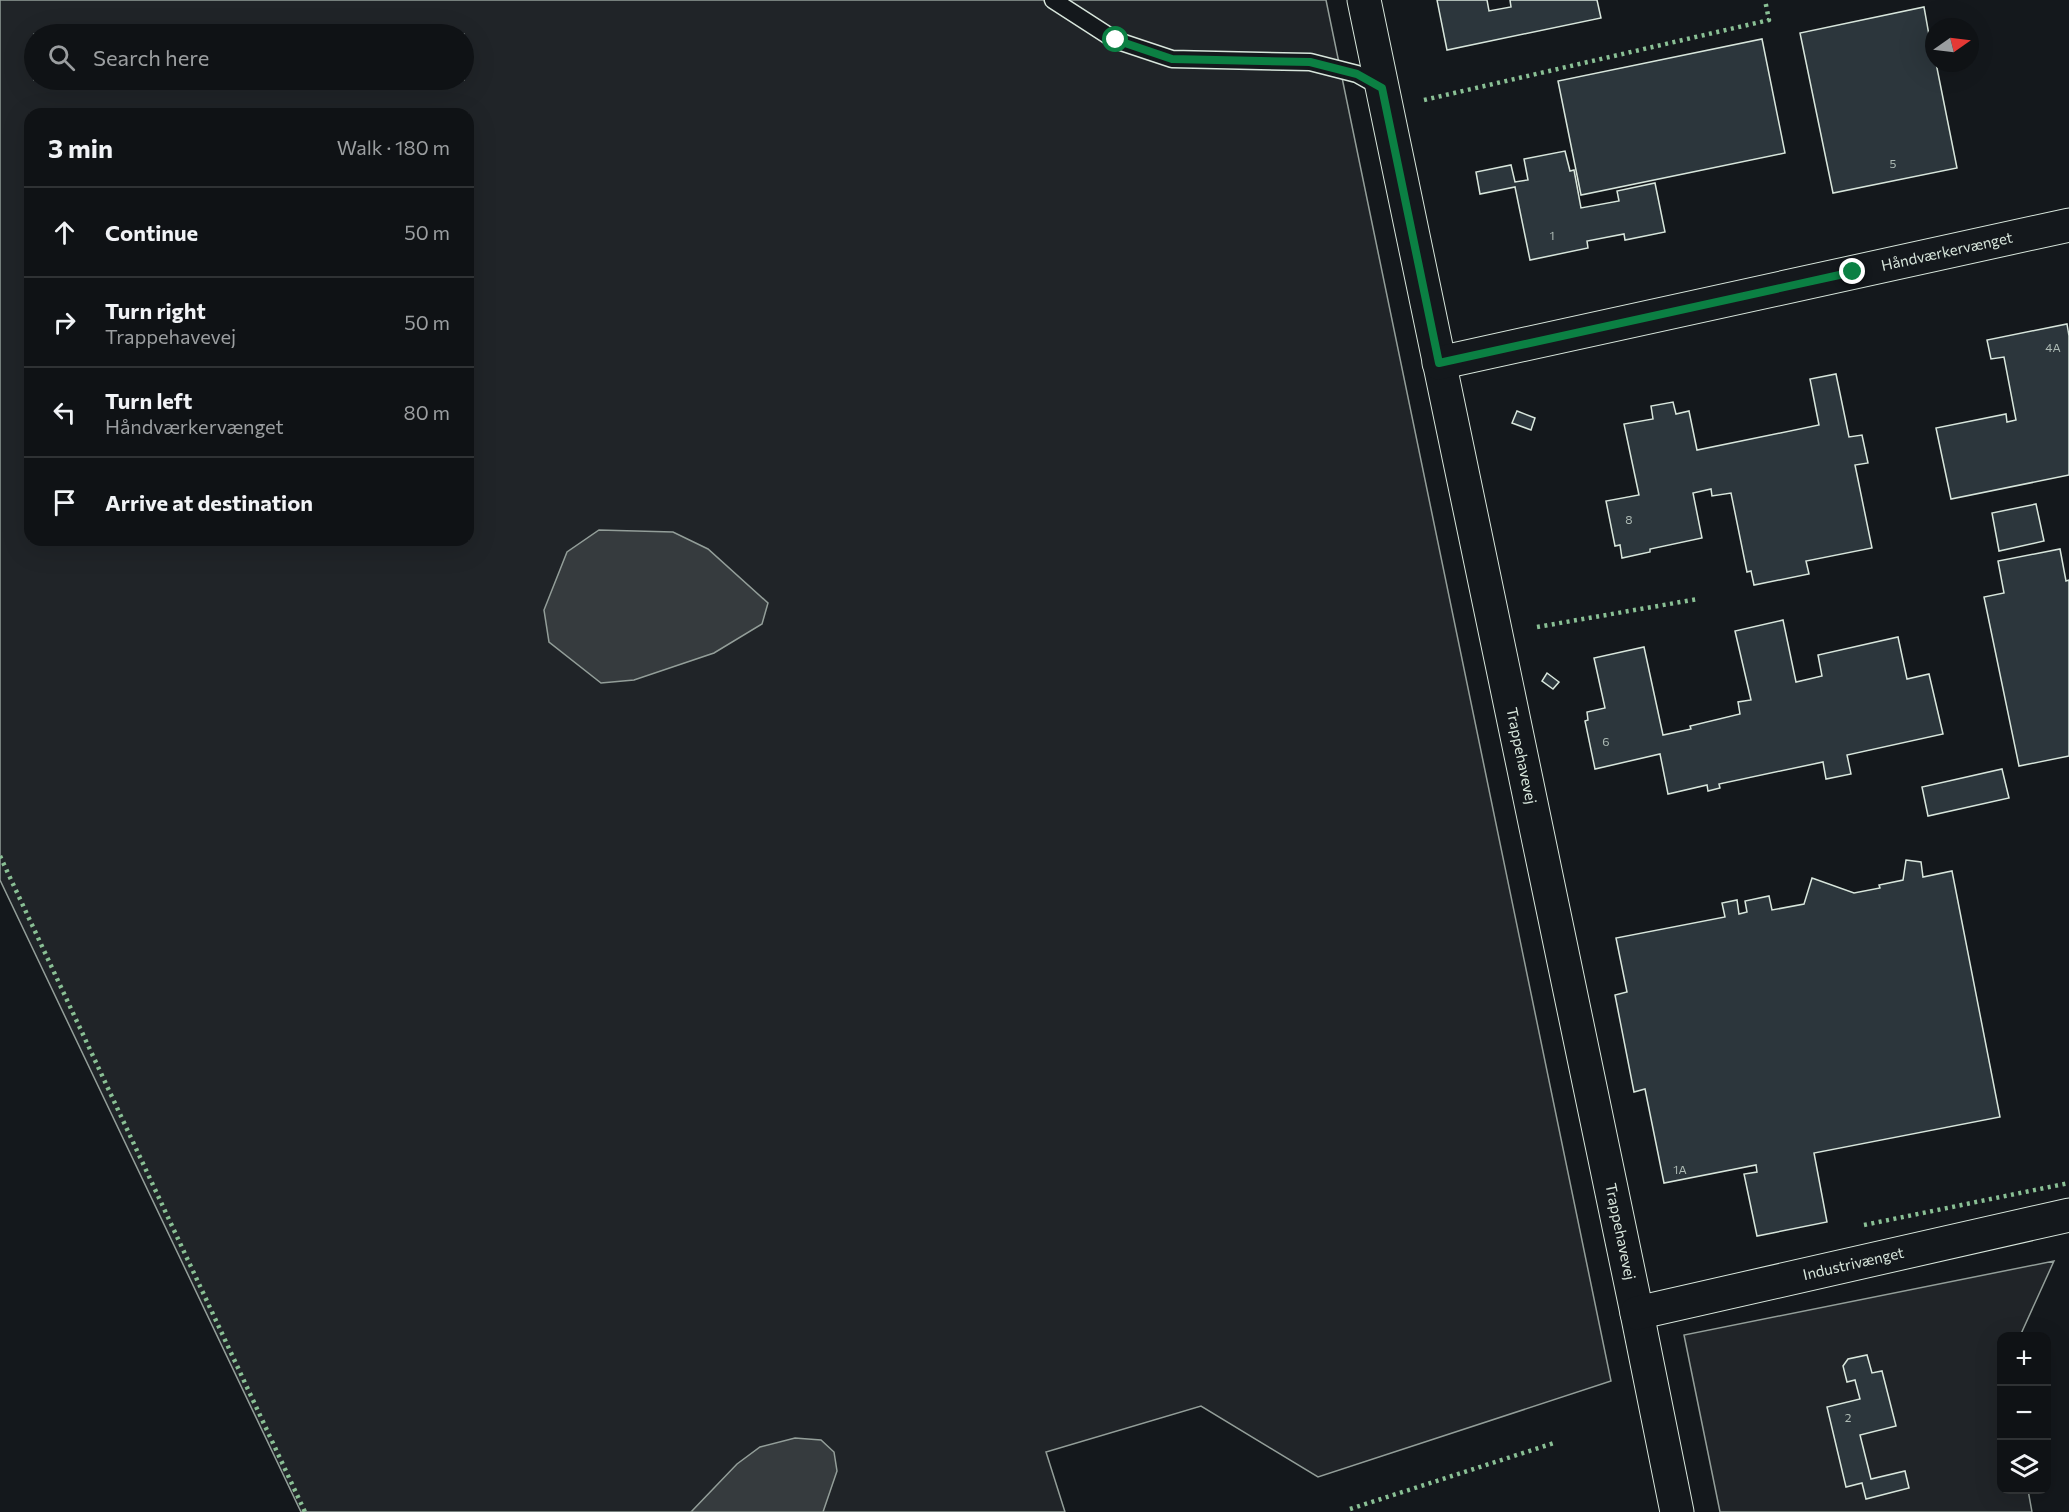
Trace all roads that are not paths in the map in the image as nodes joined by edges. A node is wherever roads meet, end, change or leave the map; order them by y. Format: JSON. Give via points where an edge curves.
{"nodes":[{"id":1,"x":1053,"y":0,"type":"edge"},
{"id":2,"x":1364,"y":0,"type":"edge"},
{"id":3,"x":1382,"y":88,"type":"junction"},
{"id":4,"x":2069,"y":225,"type":"edge"},
{"id":5,"x":1439,"y":363,"type":"junction"},
{"id":6,"x":2069,"y":1215,"type":"edge"},
{"id":7,"x":1637,"y":1313,"type":"junction"},
{"id":8,"x":1677,"y":1512,"type":"edge"}],
"edges":[{"from":1,"to":3,"type":"lane","via":[[1116,40],[1172,59],[1310,62],[1357,74]]},
{"from":2,"to":3,"type":"street","name":"Trappehavevej"},
{"from":3,"to":5,"type":"street","name":"Trappehavevej"},
{"from":4,"to":5,"type":"street","name":"Håndværkervænget"},
{"from":5,"to":7,"type":"street","name":"Trappehavevej"},
{"from":6,"to":7,"type":"street","name":"Industrivænget"},
{"from":7,"to":8,"type":"street","name":"Trappehavevej"}]}
